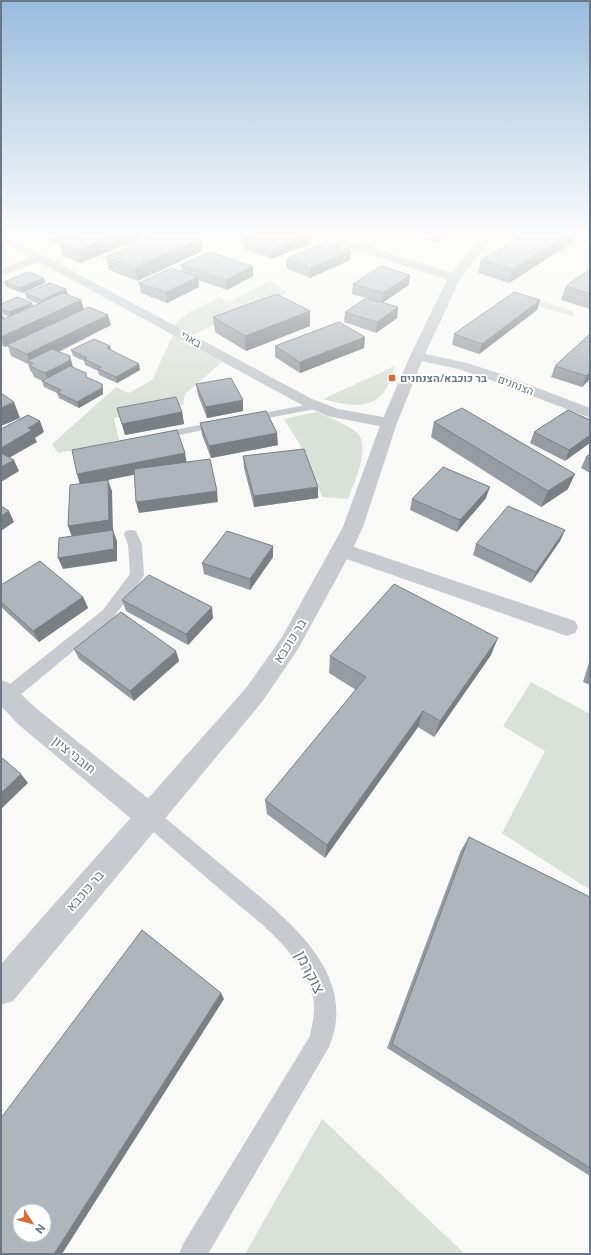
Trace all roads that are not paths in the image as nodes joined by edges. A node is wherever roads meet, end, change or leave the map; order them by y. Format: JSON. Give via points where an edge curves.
{"nodes":[{"id":1,"x":107,"y":295,"type":"edge"},
{"id":2,"x":446,"y":295,"type":"edge"},
{"id":3,"x":417,"y":356,"type":"junction"},
{"id":4,"x":316,"y":406,"type":"junction"},
{"id":5,"x":590,"y":412,"type":"edge"},
{"id":6,"x":389,"y":423,"type":"junction"},
{"id":7,"x":149,"y":438,"type":"edge"},
{"id":8,"x":131,"y":534,"type":"dead end"},
{"id":9,"x":342,"y":550,"type":"junction"},
{"id":10,"x":567,"y":627,"type":"dead end"},
{"id":11,"x":4,"y":693,"type":"edge"},
{"id":12,"x":150,"y":817,"type":"junction"},
{"id":13,"x":1,"y":989,"type":"edge"},
{"id":14,"x":193,"y":1254,"type":"edge"}],
"edges":[{"from":1,"to":4,"type":"street","name":"בארי"},
{"from":2,"to":3,"type":"street","name":"בר כוכבא"},
{"from":3,"to":5,"type":"street","name":"הצנחנים","via":[[496,377]]},
{"from":3,"to":6,"type":"street","name":"בר כוכבא"},
{"from":4,"to":6,"type":"street","name":"בארי","via":[[334,413]]},
{"from":4,"to":7,"type":"lane"},
{"from":6,"to":9,"type":"street","name":"בר כוכבא","via":[[353,527]]},
{"from":8,"to":11,"type":"lane","via":[[135,545],[137,575],[108,614]]},
{"from":9,"to":10,"type":"street"},
{"from":9,"to":12,"type":"street","name":"בר כוכבא","via":[[290,644],[254,695]]},
{"from":11,"to":12,"type":"street","name":"חובבי ציון","via":[[28,717]]},
{"from":12,"to":13,"type":"street","name":"בר כוכבא"},
{"from":12,"to":14,"type":"lane","name":"צוקרמן","via":[[294,941],[322,989],[326,1010],[321,1039]]}]}
